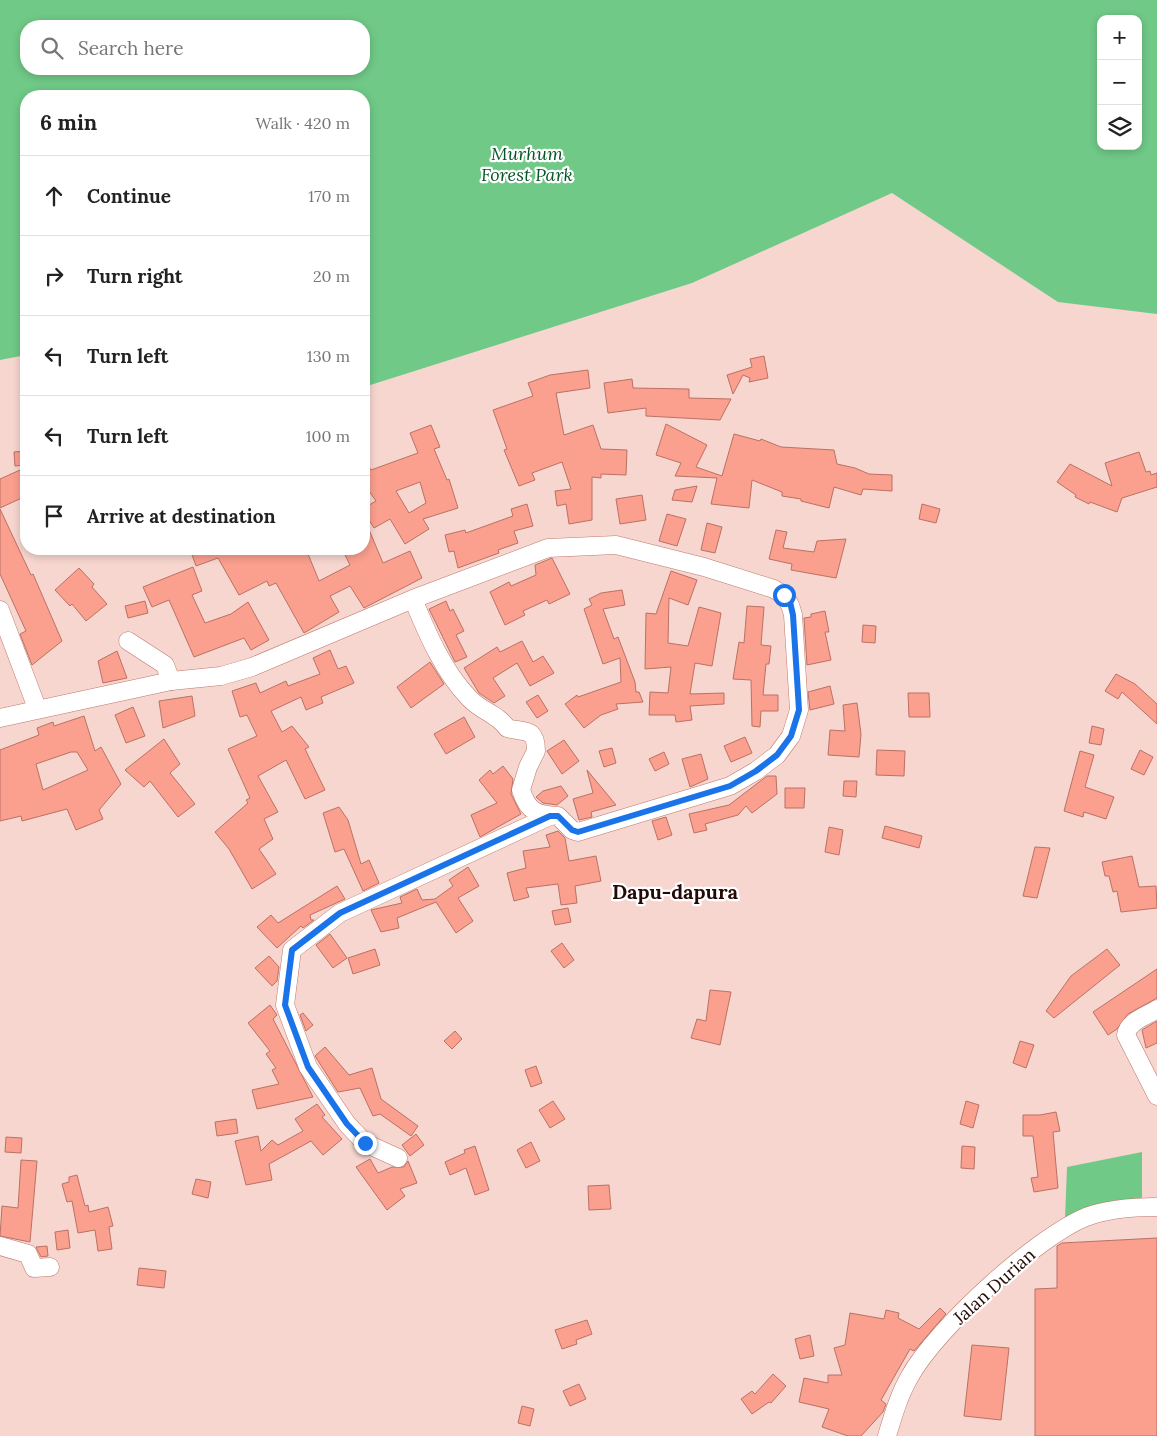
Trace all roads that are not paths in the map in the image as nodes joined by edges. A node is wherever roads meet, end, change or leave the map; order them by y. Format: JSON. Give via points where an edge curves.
{"nodes":[{"id":1,"x":413,"y":598,"type":"junction"},
{"id":2,"x":1,"y":613,"type":"edge"},
{"id":3,"x":128,"y":641,"type":"dead end"},
{"id":4,"x":171,"y":681,"type":"junction"},
{"id":5,"x":37,"y":708,"type":"junction"},
{"id":6,"x":0,"y":718,"type":"edge"},
{"id":7,"x":550,"y":816,"type":"junction"},
{"id":8,"x":1157,"y":1009,"type":"edge"},
{"id":9,"x":1157,"y":1096,"type":"edge"},
{"id":10,"x":398,"y":1158,"type":"dead end"},
{"id":11,"x":1157,"y":1206,"type":"edge"},
{"id":12,"x":0,"y":1246,"type":"edge"},
{"id":13,"x":50,"y":1267,"type":"dead end"},
{"id":14,"x":886,"y":1436,"type":"edge"}],
"edges":[{"from":1,"to":4,"type":"street","via":[[252,667],[220,676]]},
{"from":1,"to":7,"type":"street","via":[[432,643],[466,695],[483,712],[500,718],[507,728],[524,729],[532,737],[536,751],[521,790],[534,812]]},
{"from":1,"to":7,"type":"street","via":[[548,548],[616,545],[765,586],[784,595],[790,602],[799,710],[791,736],[777,755],[730,786],[578,832],[558,816]]},
{"from":2,"to":5,"type":"street"},
{"from":3,"to":4,"type":"street","via":[[160,660]]},
{"from":4,"to":5,"type":"street"},
{"from":5,"to":6,"type":"street"},
{"from":7,"to":10,"type":"street","via":[[340,913],[292,950],[285,1005],[308,1067],[347,1124],[365,1143]]},
{"from":8,"to":9,"type":"street","via":[[1132,1024],[1126,1035]]},
{"from":11,"to":14,"type":"street","name":"Jalan Durian","via":[[1088,1216],[1066,1226],[1003,1276],[957,1318],[918,1363],[897,1404]]},
{"from":12,"to":13,"type":"street","via":[[28,1254],[34,1268]]}]}
